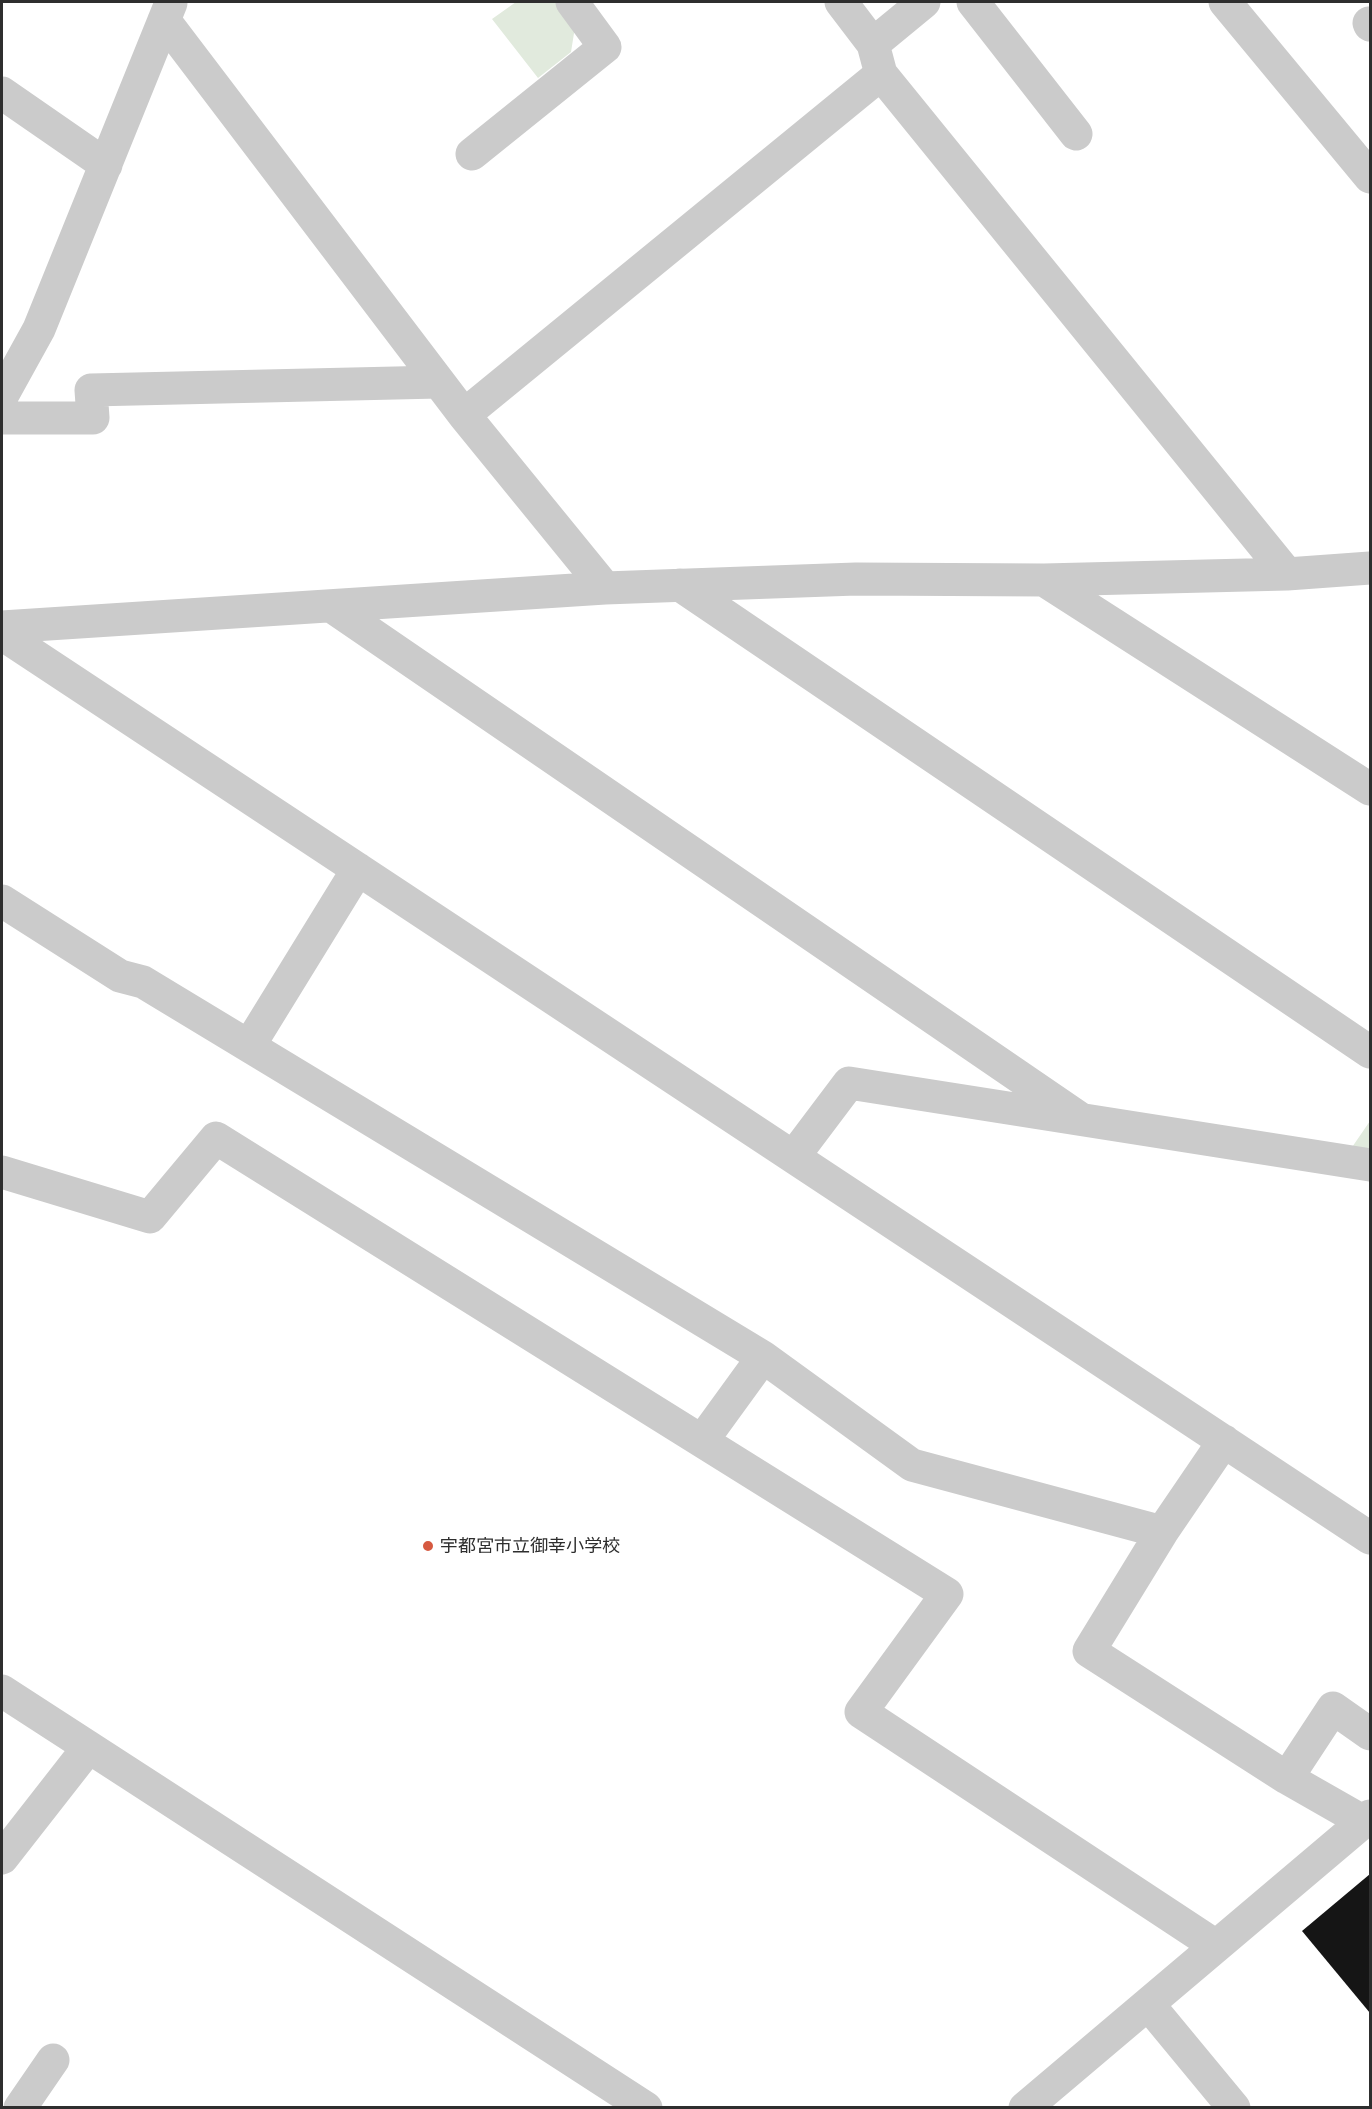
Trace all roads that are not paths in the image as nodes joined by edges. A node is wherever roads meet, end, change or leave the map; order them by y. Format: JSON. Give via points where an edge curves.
{"nodes":[{"id":1,"x":572,"y":2,"type":"edge"},
{"id":2,"x":841,"y":2,"type":"edge"},
{"id":3,"x":924,"y":2,"type":"edge"},
{"id":4,"x":973,"y":2,"type":"edge"},
{"id":5,"x":1226,"y":2,"type":"edge"},
{"id":6,"x":168,"y":11,"type":"edge"},
{"id":7,"x":877,"y":59,"type":"junction"},
{"id":8,"x":2,"y":93,"type":"edge"},
{"id":9,"x":1076,"y":134,"type":"dead end"},
{"id":10,"x":471,"y":154,"type":"dead end"},
{"id":11,"x":106,"y":165,"type":"junction"},
{"id":12,"x":1371,"y":177,"type":"edge"},
{"id":13,"x":439,"y":382,"type":"junction"},
{"id":14,"x":2,"y":396,"type":"edge"},
{"id":15,"x":464,"y":415,"type":"junction"},
{"id":16,"x":2,"y":418,"type":"edge"},
{"id":17,"x":1366,"y":571,"type":"edge"},
{"id":18,"x":1287,"y":574,"type":"junction"},
{"id":19,"x":1044,"y":580,"type":"junction"},
{"id":20,"x":680,"y":585,"type":"junction"},
{"id":21,"x":605,"y":588,"type":"junction"},
{"id":22,"x":331,"y":606,"type":"junction"},
{"id":23,"x":2,"y":627,"type":"edge"},
{"id":24,"x":2,"y":634,"type":"edge"},
{"id":25,"x":1371,"y":789,"type":"edge"},
{"id":26,"x":358,"y":869,"type":"junction"},
{"id":27,"x":2,"y":901,"type":"edge"},
{"id":28,"x":249,"y":1046,"type":"junction"},
{"id":29,"x":1371,"y":1052,"type":"edge"},
{"id":30,"x":1081,"y":1119,"type":"junction"},
{"id":31,"x":794,"y":1156,"type":"junction"},
{"id":32,"x":1371,"y":1165,"type":"edge"},
{"id":33,"x":2,"y":1172,"type":"edge"},
{"id":34,"x":763,"y":1357,"type":"junction"},
{"id":35,"x":1224,"y":1441,"type":"junction"},
{"id":36,"x":702,"y":1442,"type":"junction"},
{"id":37,"x":1162,"y":1532,"type":"junction"},
{"id":38,"x":1371,"y":1538,"type":"edge"},
{"id":39,"x":2,"y":1691,"type":"edge"},
{"id":40,"x":1371,"y":1734,"type":"edge"},
{"id":41,"x":88,"y":1748,"type":"junction"},
{"id":42,"x":1287,"y":1778,"type":"junction"},
{"id":43,"x":1367,"y":1819,"type":"edge"},
{"id":44,"x":2,"y":1858,"type":"edge"},
{"id":45,"x":1216,"y":1946,"type":"junction"},
{"id":46,"x":1148,"y":2004,"type":"junction"},
{"id":47,"x":53,"y":2060,"type":"dead end"},
{"id":48,"x":20,"y":2108,"type":"edge"},
{"id":49,"x":646,"y":2108,"type":"edge"},
{"id":50,"x":1025,"y":2108,"type":"edge"},
{"id":51,"x":1234,"y":2108,"type":"edge"}],
"edges":[{"from":1,"to":10,"type":"street","via":[[605,47]]},
{"from":2,"to":7,"type":"street"},
{"from":3,"to":7,"type":"street"},
{"from":4,"to":9,"type":"street"},
{"from":5,"to":12,"type":"street"},
{"from":6,"to":11,"type":"street"},
{"from":6,"to":13,"type":"street"},
{"from":7,"to":15,"type":"street"},
{"from":7,"to":18,"type":"street"},
{"from":8,"to":11,"type":"street"},
{"from":11,"to":14,"type":"street","via":[[39,329]]},
{"from":13,"to":15,"type":"street"},
{"from":13,"to":16,"type":"street","via":[[91,390],[93,417]]},
{"from":15,"to":21,"type":"street"},
{"from":17,"to":18,"type":"street"},
{"from":18,"to":19,"type":"street"},
{"from":19,"to":20,"type":"street","via":[[856,579]]},
{"from":19,"to":25,"type":"street"},
{"from":20,"to":21,"type":"street"},
{"from":20,"to":29,"type":"street"},
{"from":21,"to":22,"type":"street"},
{"from":22,"to":23,"type":"street"},
{"from":22,"to":30,"type":"street"},
{"from":24,"to":26,"type":"street"},
{"from":26,"to":28,"type":"street"},
{"from":26,"to":31,"type":"street"},
{"from":27,"to":28,"type":"street","via":[[120,976],[143,982]]},
{"from":28,"to":34,"type":"street"},
{"from":30,"to":31,"type":"street","via":[[849,1083]]},
{"from":30,"to":32,"type":"street"},
{"from":31,"to":35,"type":"street"},
{"from":33,"to":36,"type":"street","via":[[150,1217],[216,1138]]},
{"from":34,"to":36,"type":"street"},
{"from":34,"to":37,"type":"street","via":[[912,1465]]},
{"from":35,"to":37,"type":"street"},
{"from":35,"to":38,"type":"street"},
{"from":36,"to":45,"type":"street","via":[[947,1594],[861,1712]]},
{"from":37,"to":42,"type":"street","via":[[1089,1651]]},
{"from":39,"to":41,"type":"street"},
{"from":40,"to":42,"type":"street","via":[[1333,1708]]},
{"from":41,"to":44,"type":"street"},
{"from":41,"to":49,"type":"street"},
{"from":42,"to":43,"type":"street"},
{"from":43,"to":45,"type":"street"},
{"from":45,"to":46,"type":"street"},
{"from":46,"to":50,"type":"street"},
{"from":46,"to":51,"type":"street"},
{"from":47,"to":48,"type":"street"}]}
